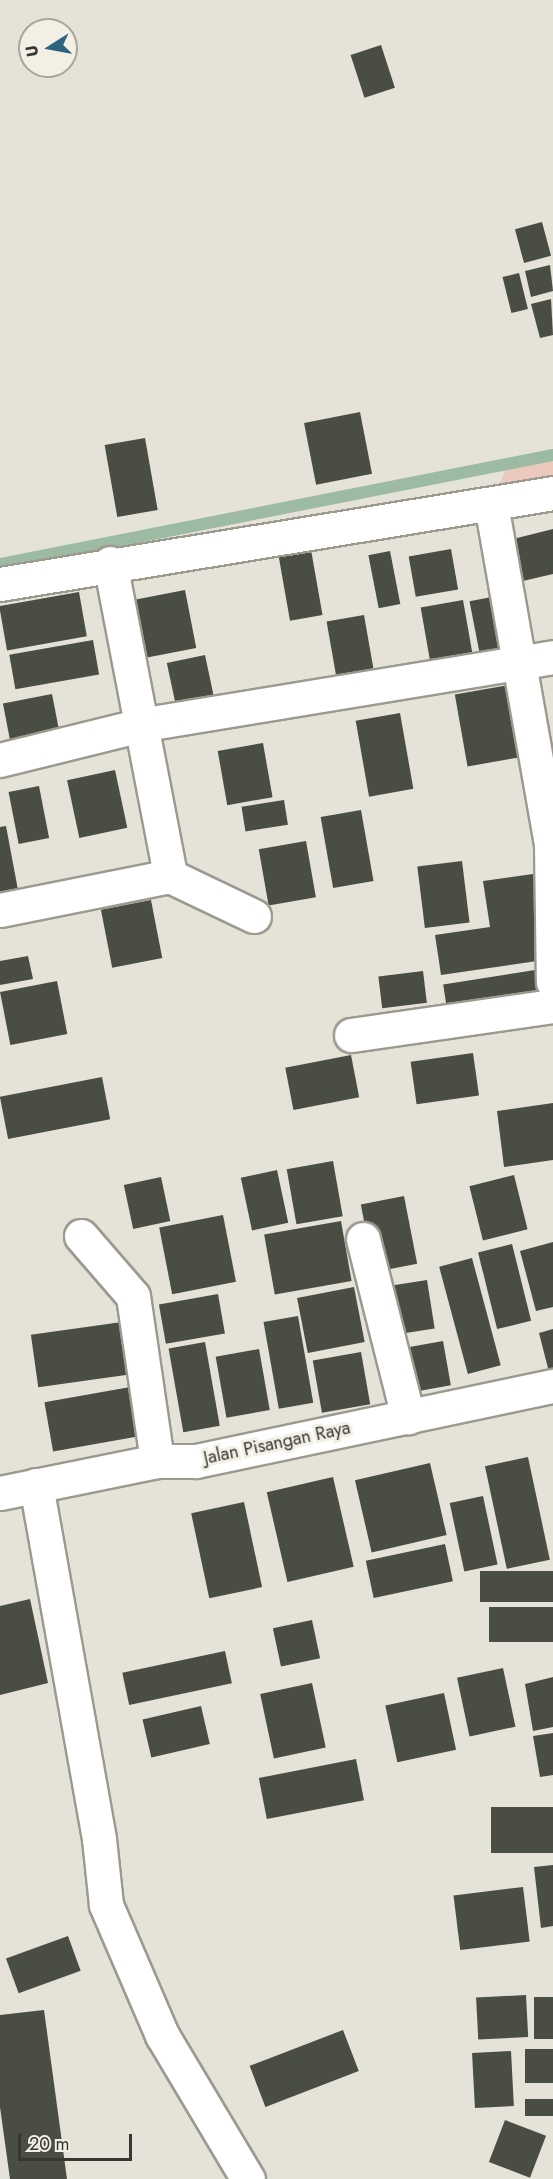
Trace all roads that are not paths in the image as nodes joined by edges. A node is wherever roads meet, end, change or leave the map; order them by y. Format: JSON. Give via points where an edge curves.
{"nodes":[{"id":1,"x":553,"y":493,"type":"edge"},
{"id":2,"x":491,"y":504,"type":"junction"},
{"id":3,"x":110,"y":563,"type":"junction"},
{"id":4,"x":0,"y":584,"type":"edge"},
{"id":5,"x":553,"y":657,"type":"edge"},
{"id":6,"x":520,"y":663,"type":"junction"},
{"id":7,"x":145,"y":724,"type":"junction"},
{"id":8,"x":0,"y":760,"type":"edge"},
{"id":9,"x":170,"y":876,"type":"junction"},
{"id":10,"x":0,"y":910,"type":"edge"},
{"id":11,"x":254,"y":916,"type":"dead end"},
{"id":12,"x":553,"y":982,"type":"edge"},
{"id":13,"x":553,"y":1006,"type":"edge"},
{"id":14,"x":351,"y":1035,"type":"dead end"},
{"id":15,"x":81,"y":1236,"type":"dead end"},
{"id":16,"x":363,"y":1239,"type":"dead end"},
{"id":17,"x":553,"y":1386,"type":"edge"},
{"id":18,"x":408,"y":1417,"type":"junction"},
{"id":19,"x":157,"y":1461,"type":"junction"},
{"id":20,"x":36,"y":1485,"type":"junction"},
{"id":21,"x":0,"y":1493,"type":"edge"},
{"id":22,"x":248,"y":2179,"type":"edge"}],
"edges":[{"from":1,"to":2,"type":"street"},
{"from":2,"to":3,"type":"street"},
{"from":2,"to":6,"type":"street"},
{"from":3,"to":4,"type":"street"},
{"from":3,"to":7,"type":"street"},
{"from":5,"to":6,"type":"street"},
{"from":6,"to":7,"type":"street"},
{"from":6,"to":12,"type":"street","via":[[551,845]]},
{"from":7,"to":8,"type":"street"},
{"from":7,"to":9,"type":"street"},
{"from":9,"to":10,"type":"street"},
{"from":9,"to":11,"type":"street"},
{"from":13,"to":14,"type":"street"},
{"from":15,"to":19,"type":"street","via":[[133,1296]]},
{"from":16,"to":18,"type":"street"},
{"from":17,"to":18,"type":"street","name":"Jalan Pisangan Raya"},
{"from":18,"to":19,"type":"street","name":"Jalan Pisangan Raya","via":[[255,1444],[196,1461]]},
{"from":19,"to":20,"type":"street","name":"Jalan Pisangan Raya"},
{"from":20,"to":21,"type":"street","name":"Jalan Pisangan Raya"},
{"from":20,"to":22,"type":"street","via":[[99,1839],[106,1905],[162,2035]]}]}
